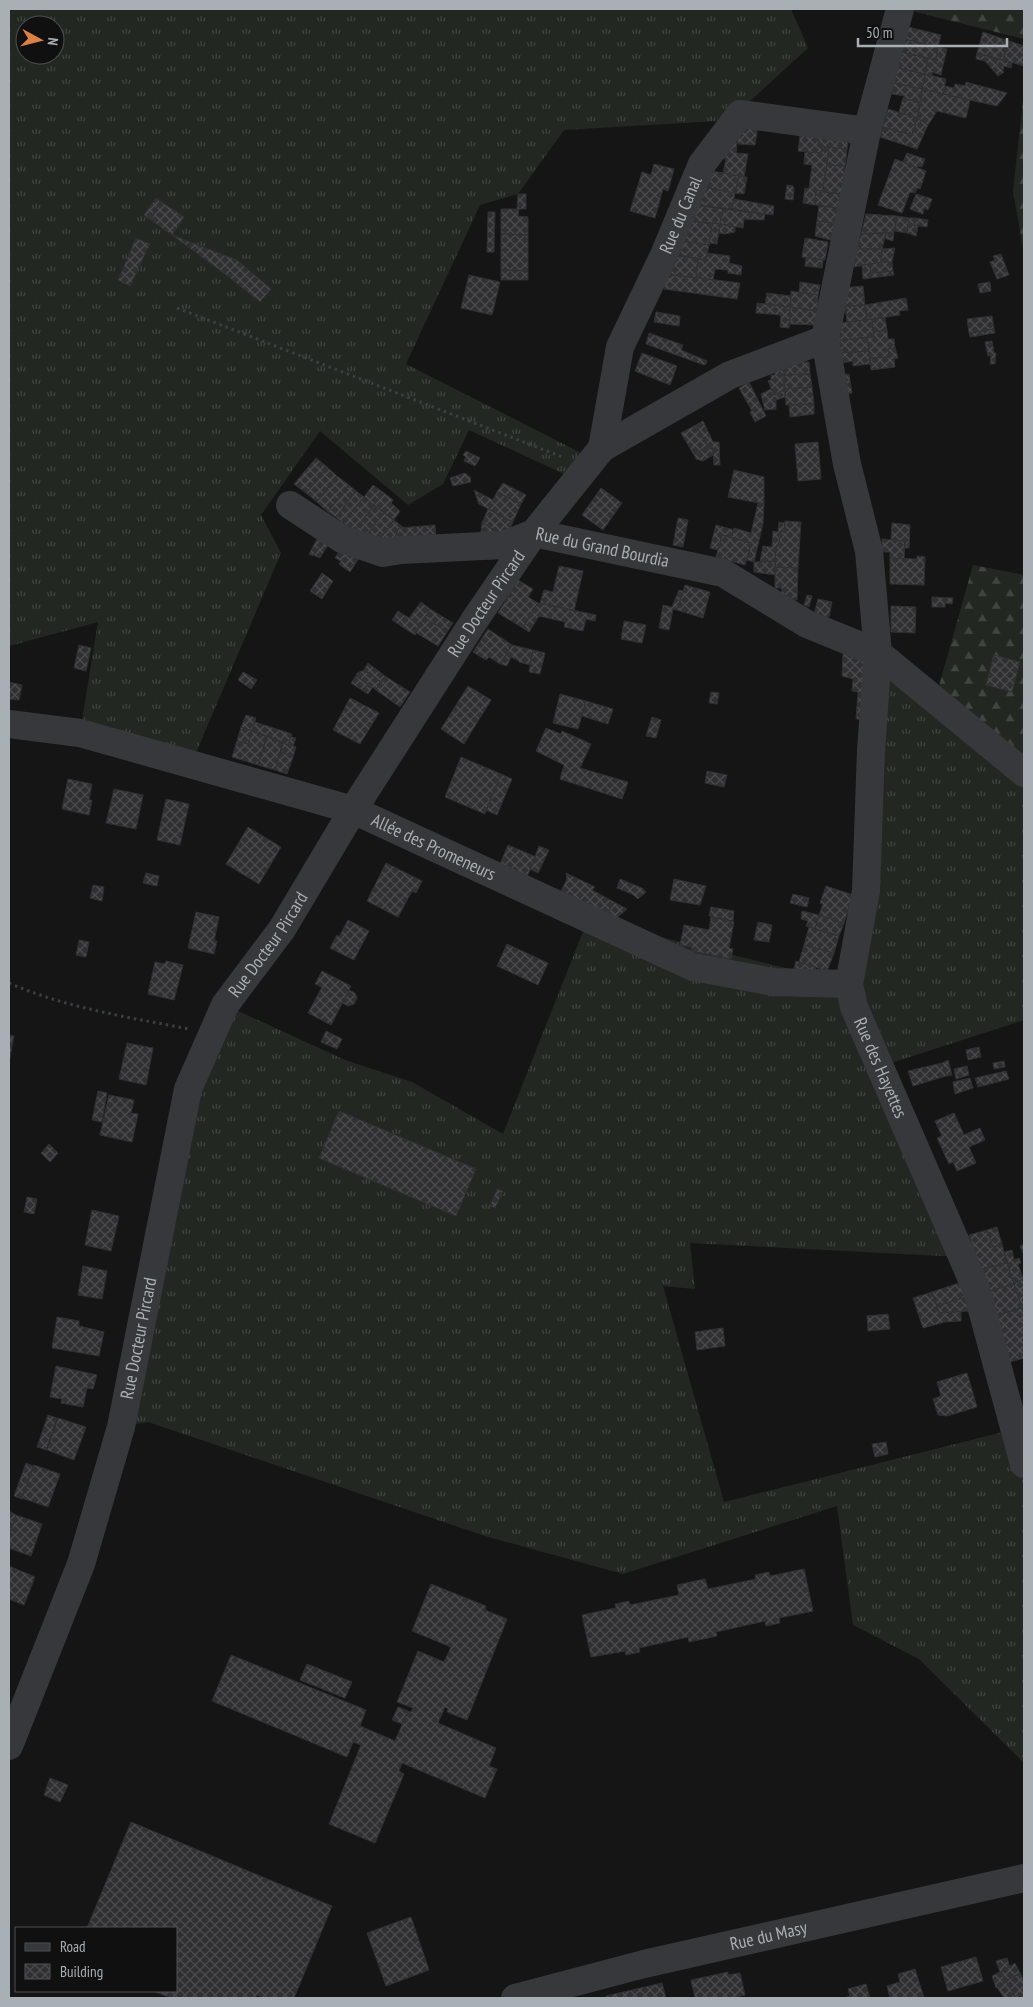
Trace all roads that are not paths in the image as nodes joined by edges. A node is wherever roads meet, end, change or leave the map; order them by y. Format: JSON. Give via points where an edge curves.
{"nodes":[{"id":1,"x":900,"y":9,"type":"edge"},
{"id":2,"x":867,"y":131,"type":"junction"},
{"id":3,"x":825,"y":339,"type":"junction"},
{"id":4,"x":595,"y":458,"type":"junction"},
{"id":5,"x":290,"y":505,"type":"dead end"},
{"id":6,"x":534,"y":533,"type":"junction"},
{"id":7,"x":878,"y":653,"type":"junction"},
{"id":8,"x":9,"y":724,"type":"edge"},
{"id":9,"x":1024,"y":773,"type":"edge"},
{"id":10,"x":353,"y":810,"type":"junction"},
{"id":11,"x":849,"y":984,"type":"junction"},
{"id":12,"x":1024,"y":1464,"type":"edge"},
{"id":13,"x":9,"y":1746,"type":"edge"},
{"id":14,"x":1024,"y":1878,"type":"edge"},
{"id":15,"x":515,"y":1998,"type":"edge"}],
"edges":[{"from":1,"to":2,"type":"street"},
{"from":2,"to":3,"type":"street"},
{"from":2,"to":4,"type":"street","name":"Rue du Canal","via":[[740,114],[702,164],[664,255],[620,347]]},
{"from":3,"to":4,"type":"street","name":"Rue Docteur Pircard","via":[[730,375]]},
{"from":3,"to":7,"type":"street","name":"Rue des Hayettes","via":[[847,464],[869,551]]},
{"from":4,"to":6,"type":"street","name":"Rue Docteur Pircard"},
{"from":5,"to":6,"type":"street","name":"Rue du Grand Bourdia","via":[[342,538],[383,553],[504,545]]},
{"from":6,"to":7,"type":"street","name":"Rue du Grand Bourdia","via":[[723,573],[807,624]]},
{"from":6,"to":10,"type":"street","name":"Rue Docteur Pircard"},
{"from":7,"to":9,"type":"street","name":"Rue du Grand Bourdia"},
{"from":7,"to":11,"type":"street","name":"Rue des Hayettes","via":[[870,750],[866,891]]},
{"from":8,"to":10,"type":"street","name":"Allée des Promeneurs","via":[[80,733]]},
{"from":10,"to":11,"type":"street","name":"Allée des Promeneurs","via":[[693,967],[773,982]]},
{"from":10,"to":13,"type":"street","name":"Rue Docteur Pircard","via":[[282,929],[225,1005],[188,1090],[121,1427],[81,1564]]},
{"from":11,"to":12,"type":"street","name":"Rue des Hayettes","via":[[854,1007],[977,1291]]},
{"from":14,"to":15,"type":"street","name":"Rue du Masy","via":[[644,1964]]}]}
